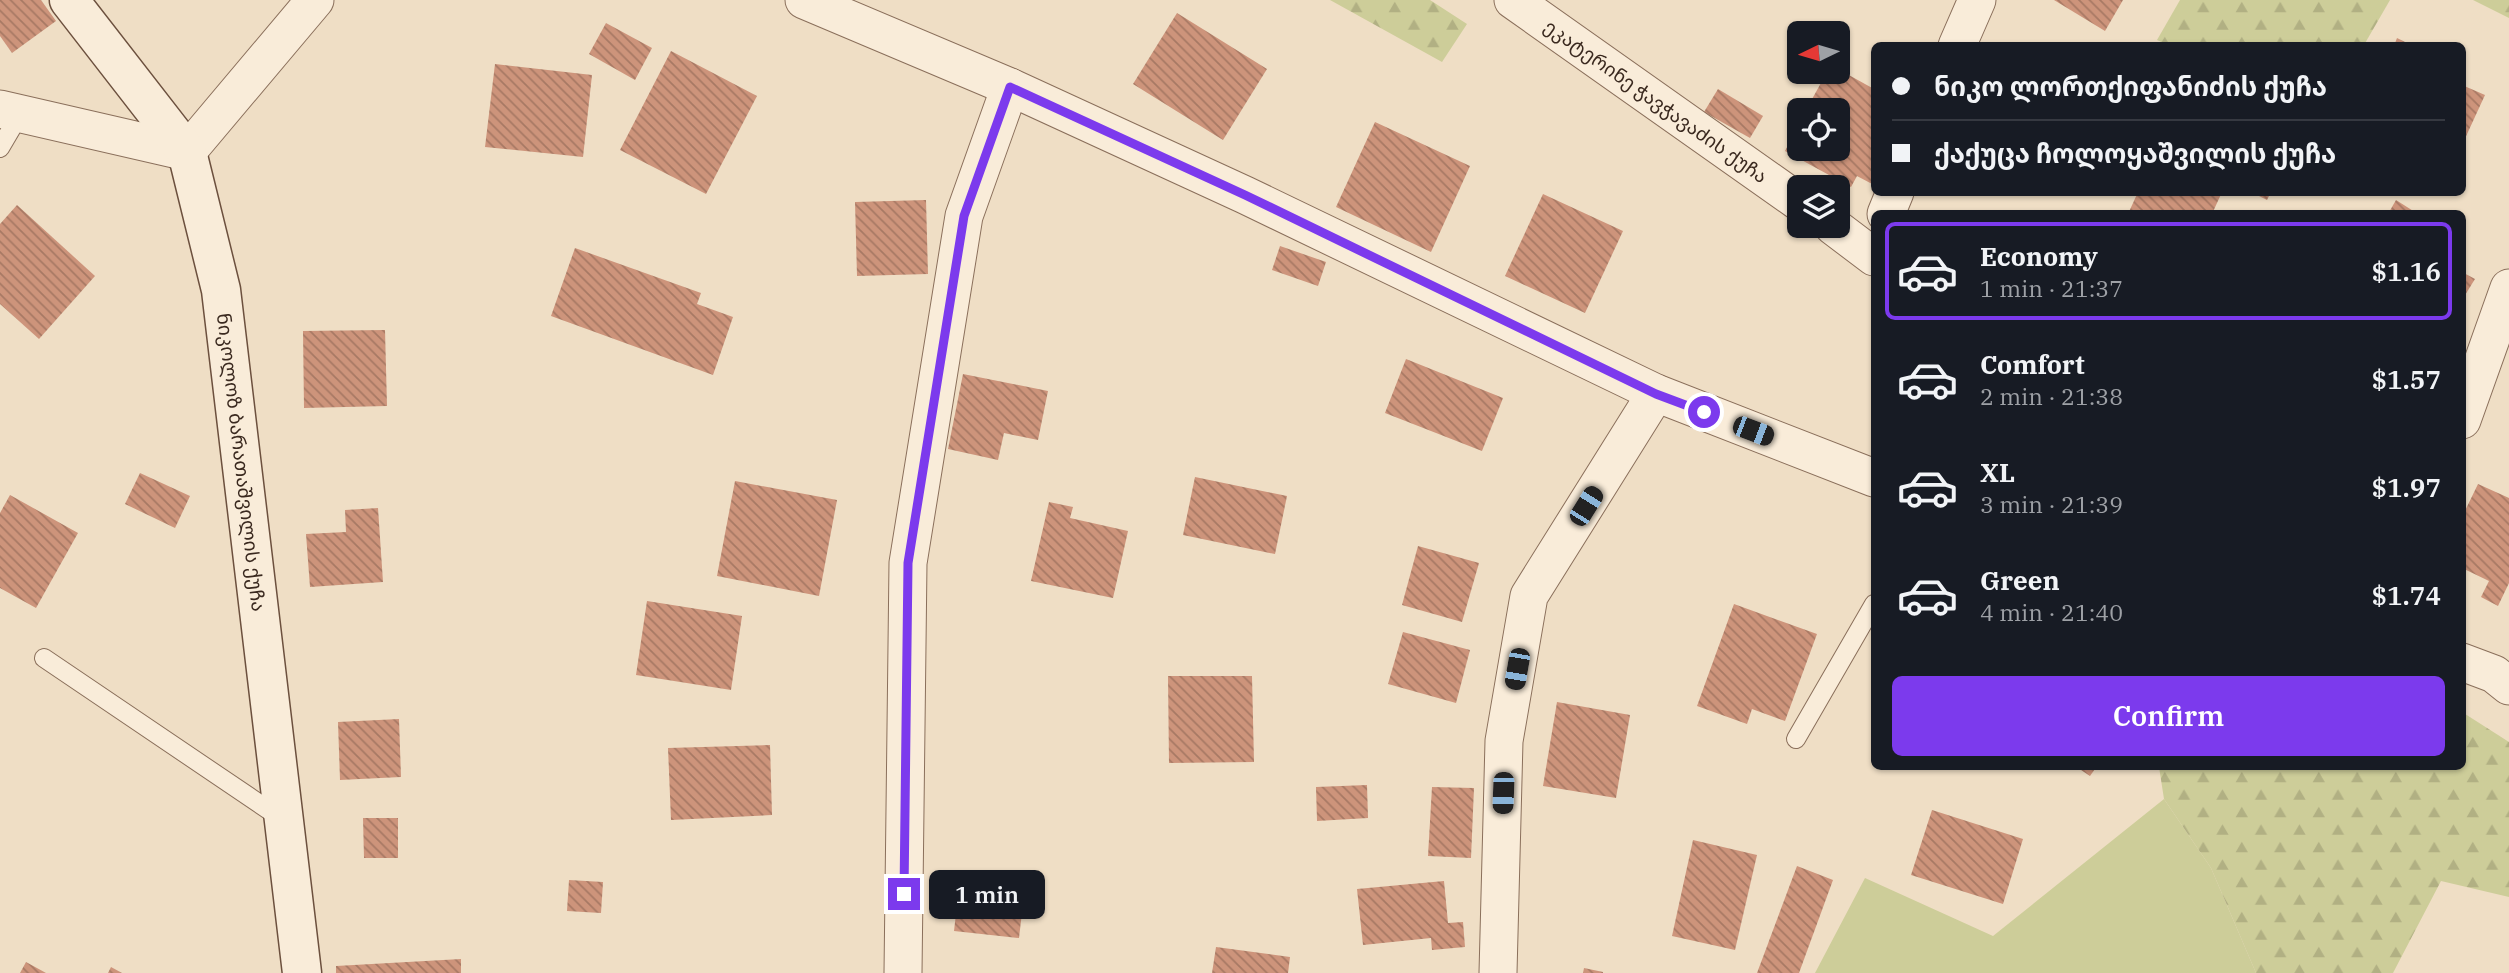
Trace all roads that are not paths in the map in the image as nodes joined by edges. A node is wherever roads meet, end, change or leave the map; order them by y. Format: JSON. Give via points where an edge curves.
{"nodes":[{"id":1,"x":69,"y":0,"type":"edge"},
{"id":2,"x":315,"y":0,"type":"edge"},
{"id":3,"x":804,"y":0,"type":"edge"},
{"id":4,"x":1513,"y":0,"type":"edge"},
{"id":5,"x":1977,"y":0,"type":"edge"},
{"id":6,"x":1959,"y":42,"type":"edge"},
{"id":7,"x":1010,"y":87,"type":"junction"},
{"id":8,"x":10,"y":111,"type":"edge"},
{"id":9,"x":0,"y":148,"type":"edge"},
{"id":10,"x":187,"y":152,"type":"junction"},
{"id":11,"x":1787,"y":194,"type":"edge"},
{"id":12,"x":1850,"y":237,"type":"edge"},
{"id":13,"x":1871,"y":250,"type":"edge"},
{"id":14,"x":2509,"y":288,"type":"edge"},
{"id":15,"x":1656,"y":394,"type":"junction"},
{"id":16,"x":2466,"y":409,"type":"edge"},
{"id":17,"x":1871,"y":477,"type":"edge"},
{"id":18,"x":1871,"y":609,"type":"edge"},
{"id":19,"x":44,"y":658,"type":"dead end"},
{"id":20,"x":2466,"y":664,"type":"edge"},
{"id":21,"x":2509,"y":686,"type":"edge"},
{"id":22,"x":1796,"y":738,"type":"dead end"},
{"id":23,"x":285,"y":821,"type":"junction"},
{"id":24,"x":302,"y":973,"type":"edge"},
{"id":25,"x":903,"y":973,"type":"edge"},
{"id":26,"x":1498,"y":973,"type":"edge"}],
"edges":[{"from":1,"to":10,"type":"main road"},
{"from":2,"to":10,"type":"street"},
{"from":3,"to":7,"type":"street"},
{"from":4,"to":11,"type":"street","name":"ეკატერინე ჭავჭავაძის ქუჩა"},
{"from":5,"to":6,"type":"street"},
{"from":7,"to":15,"type":"street"},
{"from":7,"to":25,"type":"street","via":[[964,216],[908,563]]},
{"from":8,"to":9,"type":"lane"},
{"from":8,"to":10,"type":"street"},
{"from":10,"to":23,"type":"main road","name":"ნიკოლოზ ბარათაშვილის ქუჩა","via":[[221,290]]},
{"from":12,"to":13,"type":"street"},
{"from":14,"to":16,"type":"street"},
{"from":15,"to":17,"type":"street"},
{"from":15,"to":26,"type":"street","via":[[1529,596],[1504,741]]},
{"from":18,"to":22,"type":"lane"},
{"from":19,"to":23,"type":"lane"},
{"from":20,"to":21,"type":"street","via":[[2494,674]]},
{"from":23,"to":24,"type":"main road","name":"ნიკოლოზ ბარათაშვილის ქუჩა"}]}
